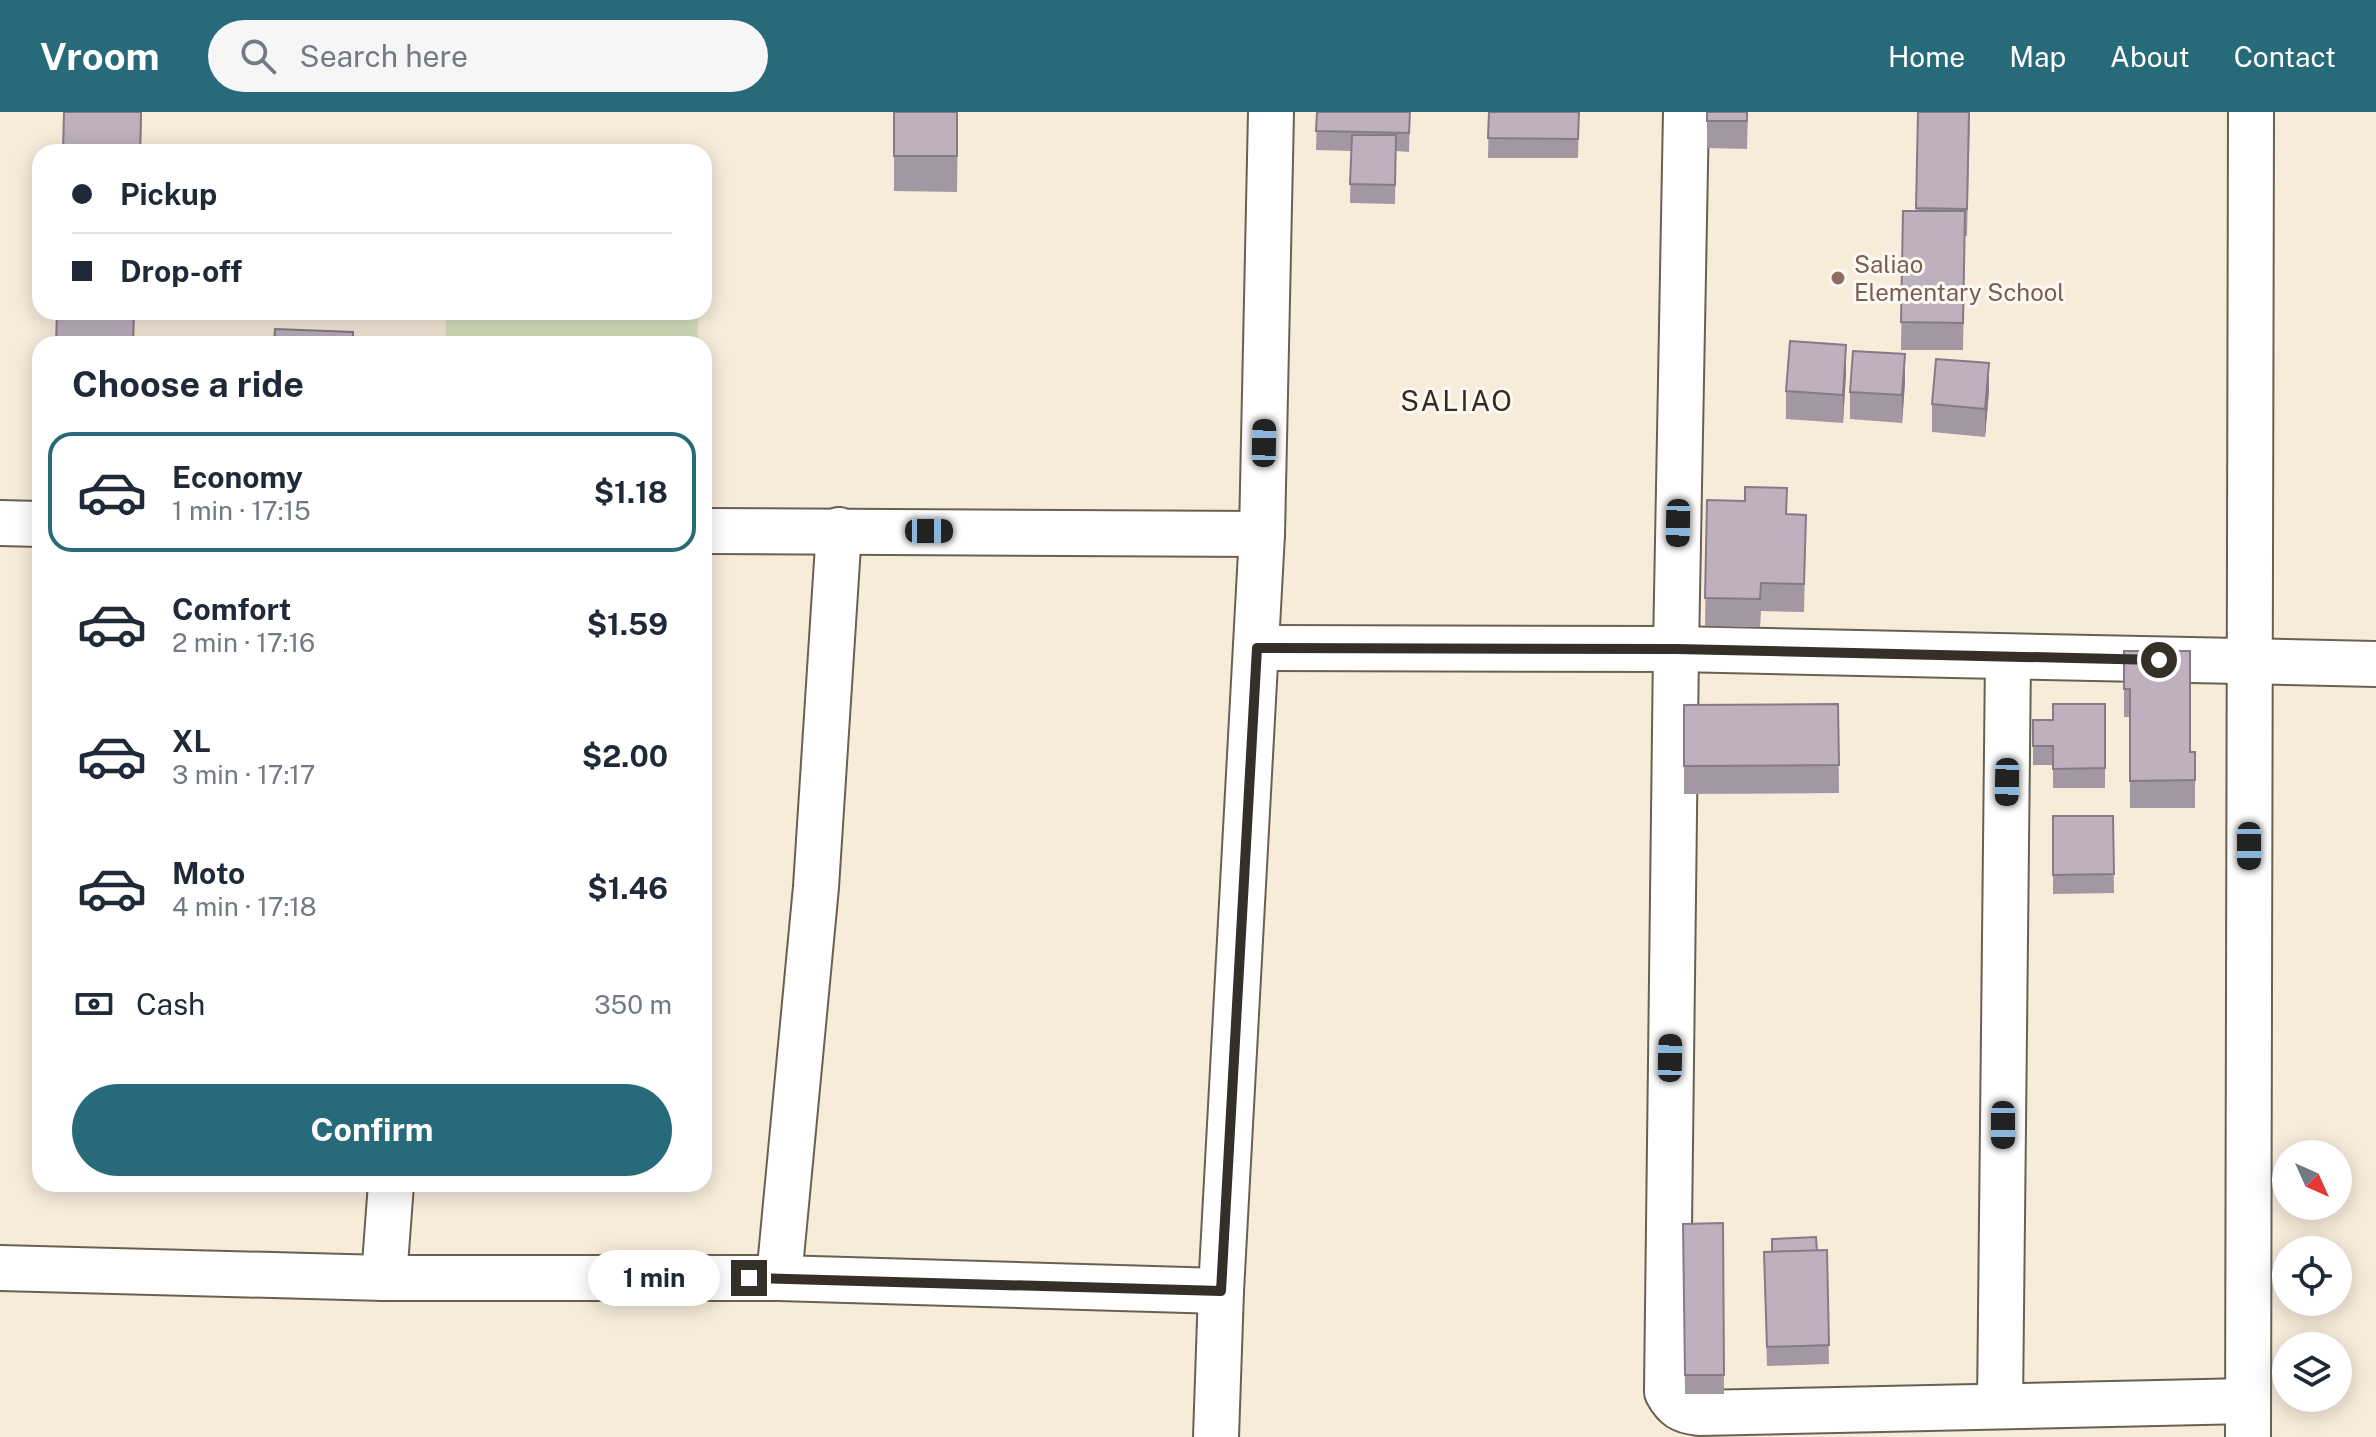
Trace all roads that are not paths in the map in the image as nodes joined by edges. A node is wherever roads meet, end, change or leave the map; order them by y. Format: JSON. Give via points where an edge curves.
{"nodes":[{"id":1,"x":1271,"y":112,"type":"edge"},
{"id":2,"x":1686,"y":112,"type":"edge"},
{"id":3,"x":2251,"y":112,"type":"edge"},
{"id":4,"x":0,"y":523,"type":"edge"},
{"id":5,"x":32,"y":524,"type":"edge"},
{"id":6,"x":839,"y":530,"type":"junction"},
{"id":7,"x":712,"y":531,"type":"edge"},
{"id":8,"x":1262,"y":534,"type":"junction"},
{"id":9,"x":1257,"y":648,"type":"junction"},
{"id":10,"x":1676,"y":649,"type":"junction"},
{"id":11,"x":2008,"y":658,"type":"junction"},
{"id":12,"x":2250,"y":662,"type":"junction"},
{"id":13,"x":2376,"y":664,"type":"edge"},
{"id":14,"x":390,"y":1192,"type":"edge"},
{"id":15,"x":0,"y":1268,"type":"edge"},
{"id":16,"x":384,"y":1278,"type":"junction"},
{"id":17,"x":779,"y":1278,"type":"junction"},
{"id":18,"x":1221,"y":1291,"type":"junction"},
{"id":19,"x":2000,"y":1406,"type":"junction"},
{"id":20,"x":2248,"y":1419,"type":"edge"},
{"id":21,"x":1216,"y":1437,"type":"edge"}],
"edges":[{"from":1,"to":8,"type":"street"},
{"from":2,"to":10,"type":"street"},
{"from":3,"to":12,"type":"street"},
{"from":4,"to":5,"type":"street"},
{"from":6,"to":7,"type":"street"},
{"from":6,"to":8,"type":"street"},
{"from":6,"to":17,"type":"street","via":[[816,887]]},
{"from":8,"to":9,"type":"street"},
{"from":9,"to":10,"type":"street"},
{"from":9,"to":18,"type":"street"},
{"from":10,"to":11,"type":"street"},
{"from":10,"to":19,"type":"street","via":[[1667,1392],[1673,1404],[1699,1413]]},
{"from":11,"to":12,"type":"street"},
{"from":11,"to":19,"type":"street"},
{"from":12,"to":13,"type":"street"},
{"from":12,"to":20,"type":"street"},
{"from":14,"to":16,"type":"street"},
{"from":15,"to":16,"type":"street"},
{"from":16,"to":17,"type":"street"},
{"from":17,"to":18,"type":"street"},
{"from":18,"to":21,"type":"street"},
{"from":19,"to":20,"type":"street"}]}
